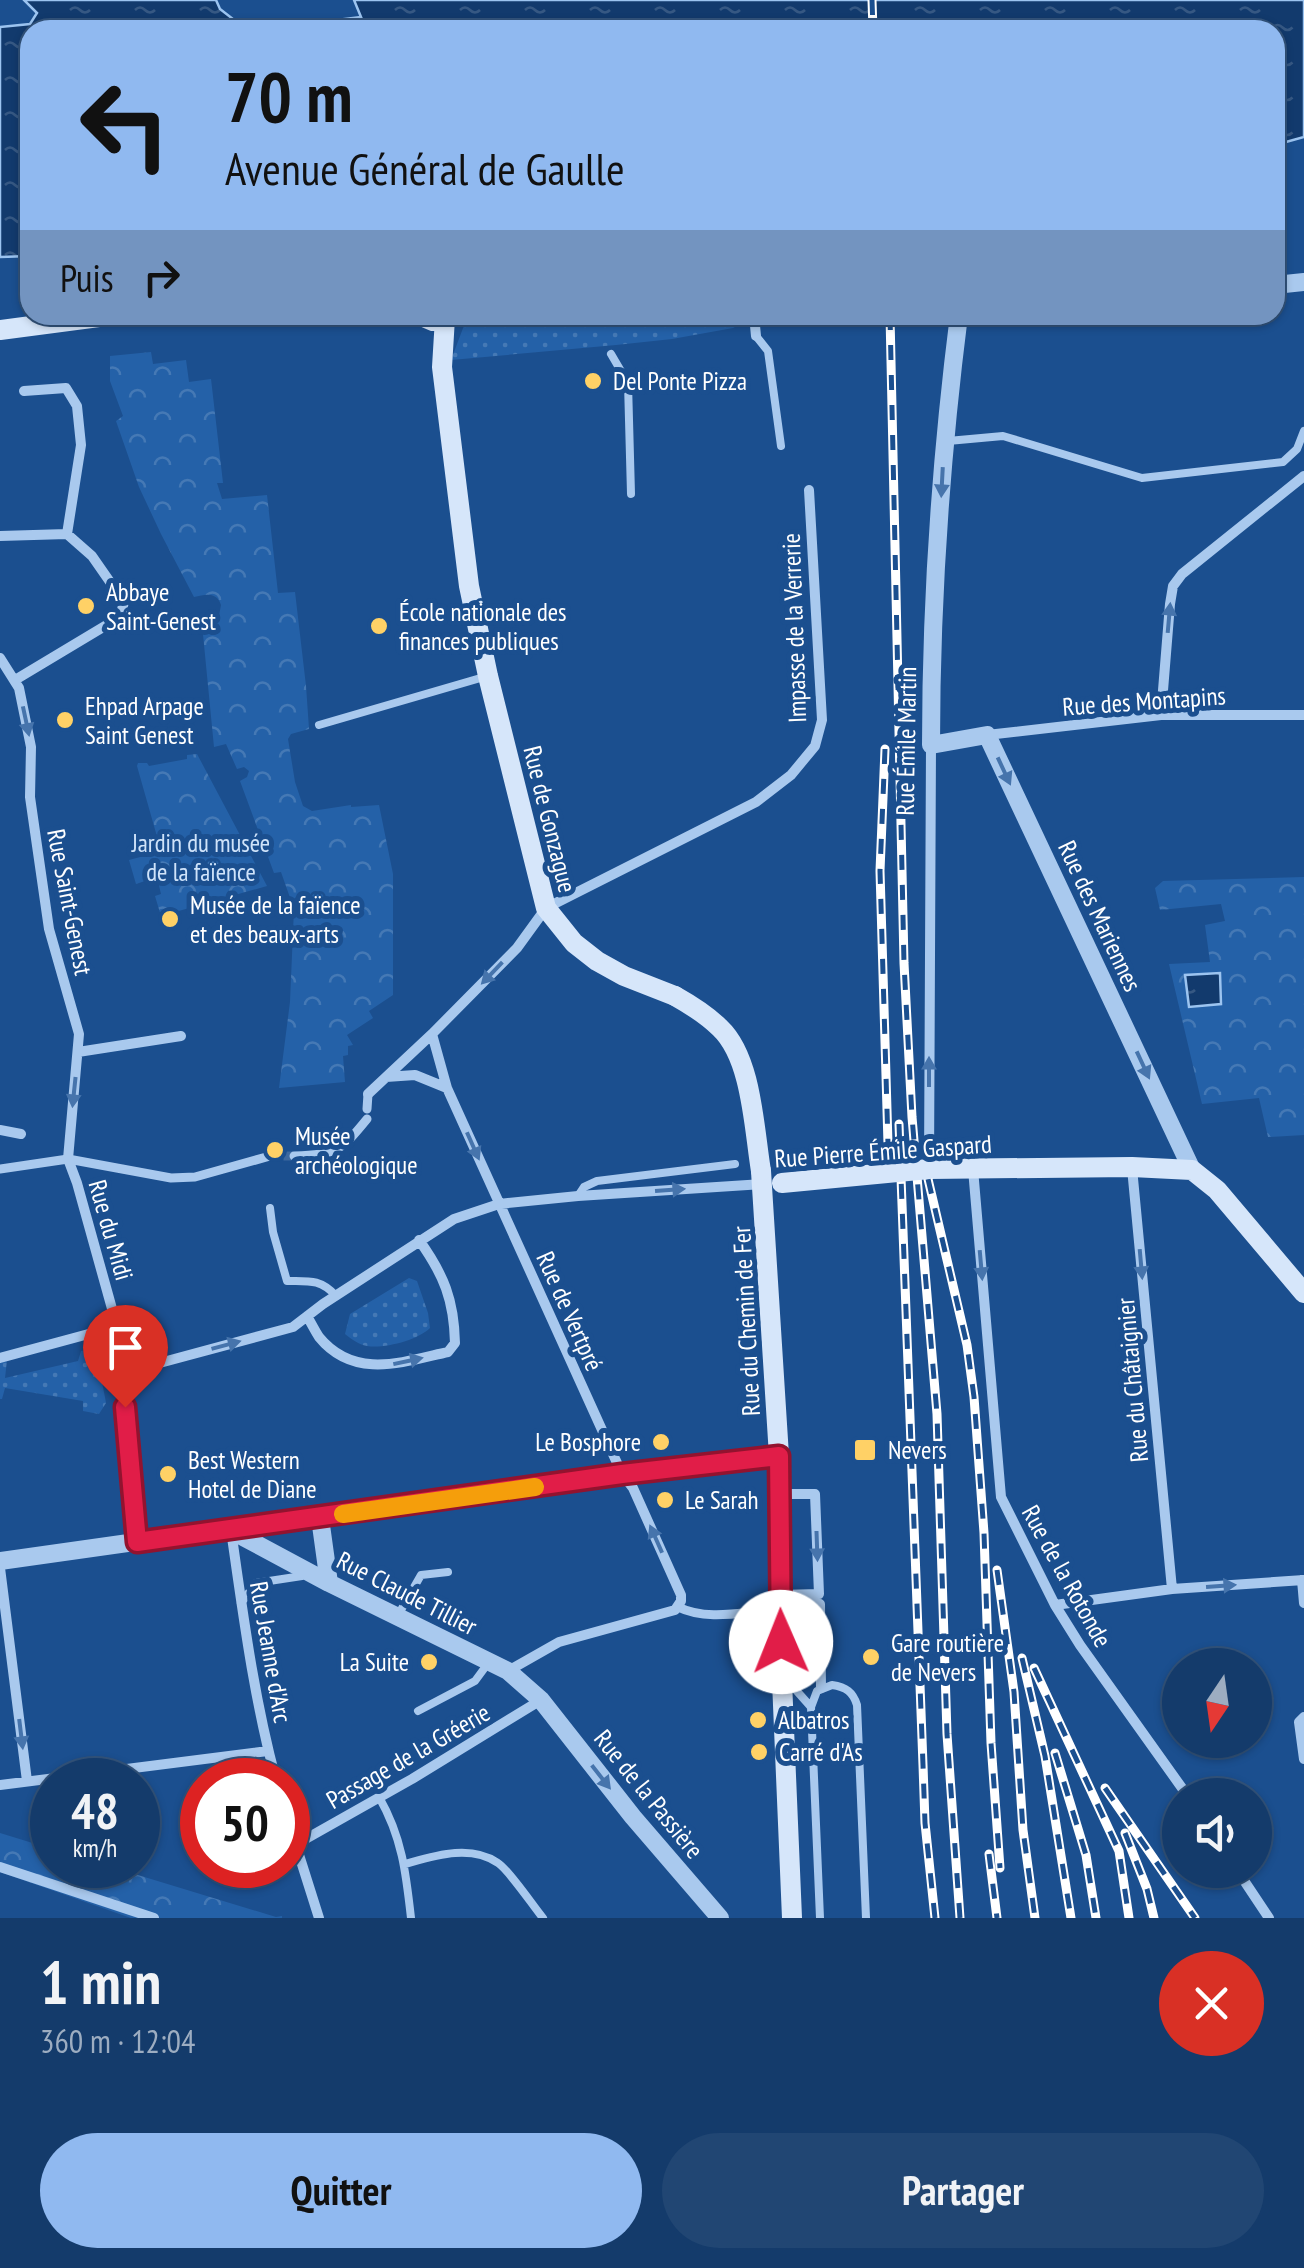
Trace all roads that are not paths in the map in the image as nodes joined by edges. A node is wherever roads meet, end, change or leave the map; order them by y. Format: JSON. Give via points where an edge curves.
{"nodes":[{"id":1,"x":38,"y":325,"type":"edge"},
{"id":2,"x":436,"y":325,"type":"edge"},
{"id":3,"x":755,"y":325,"type":"edge"},
{"id":4,"x":957,"y":325,"type":"edge"},
{"id":5,"x":0,"y":330,"type":"edge"},
{"id":6,"x":756,"y":336,"type":"joint"},
{"id":7,"x":611,"y":354,"type":"dead end"},
{"id":8,"x":24,"y":391,"type":"dead end"},
{"id":9,"x":1304,"y":431,"type":"edge"},
{"id":10,"x":944,"y":441,"type":"junction"},
{"id":11,"x":780,"y":446,"type":"dead end"},
{"id":12,"x":1304,"y":476,"type":"edge"},
{"id":13,"x":808,"y":490,"type":"dead end"},
{"id":14,"x":631,"y":494,"type":"dead end"},
{"id":15,"x":67,"y":534,"type":"junction"},
{"id":16,"x":0,"y":536,"type":"edge"},
{"id":17,"x":0,"y":658,"type":"edge"},
{"id":18,"x":488,"y":676,"type":"junction"},
{"id":19,"x":15,"y":680,"type":"junction"},
{"id":20,"x":1304,"y":714,"type":"edge"},
{"id":21,"x":1161,"y":716,"type":"junction"},
{"id":22,"x":319,"y":726,"type":"dead end"},
{"id":23,"x":987,"y":734,"type":"junction"},
{"id":24,"x":931,"y":745,"type":"junction"},
{"id":25,"x":546,"y":908,"type":"junction"},
{"id":26,"x":432,"y":1034,"type":"junction"},
{"id":27,"x":181,"y":1036,"type":"dead end"},
{"id":28,"x":78,"y":1052,"type":"junction"},
{"id":29,"x":385,"y":1077,"type":"junction"},
{"id":30,"x":447,"y":1088,"type":"junction"},
{"id":31,"x":368,"y":1094,"type":"joint"},
{"id":32,"x":0,"y":1130,"type":"edge"},
{"id":33,"x":21,"y":1134,"type":"dead end"},
{"id":34,"x":270,"y":1156,"type":"tunnel mouth"},
{"id":35,"x":294,"y":1156,"type":"tunnel mouth"},
{"id":36,"x":68,"y":1159,"type":"junction"},
{"id":37,"x":735,"y":1164,"type":"dead end"},
{"id":38,"x":1132,"y":1167,"type":"junction"},
{"id":39,"x":973,"y":1168,"type":"junction"},
{"id":40,"x":0,"y":1169,"type":"edge"},
{"id":41,"x":929,"y":1169,"type":"junction"},
{"id":42,"x":1192,"y":1170,"type":"junction"},
{"id":43,"x":769,"y":1179,"type":"junction"},
{"id":44,"x":578,"y":1196,"type":"junction"},
{"id":45,"x":499,"y":1204,"type":"junction"},
{"id":46,"x":270,"y":1208,"type":"dead end"},
{"id":47,"x":420,"y":1240,"type":"junction"},
{"id":48,"x":1304,"y":1292,"type":"edge"},
{"id":49,"x":336,"y":1296,"type":"junction"},
{"id":50,"x":114,"y":1312,"type":"junction"},
{"id":51,"x":307,"y":1316,"type":"junction"},
{"id":52,"x":96,"y":1332,"type":"junction"},
{"id":53,"x":0,"y":1358,"type":"edge"},
{"id":54,"x":141,"y":1368,"type":"junction"},
{"id":55,"x":125,"y":1407,"type":"junction"},
{"id":56,"x":779,"y":1456,"type":"junction"},
{"id":57,"x":622,"y":1474,"type":"junction"},
{"id":58,"x":779,"y":1494,"type":"junction"},
{"id":59,"x":320,"y":1518,"type":"junction"},
{"id":60,"x":231,"y":1530,"type":"junction"},
{"id":61,"x":137,"y":1542,"type":"junction"},
{"id":62,"x":0,"y":1564,"type":"edge"},
{"id":63,"x":306,"y":1570,"type":"junction"},
{"id":64,"x":448,"y":1572,"type":"dead end"},
{"id":65,"x":1303,"y":1580,"type":"edge"},
{"id":66,"x":329,"y":1583,"type":"junction"},
{"id":67,"x":1172,"y":1590,"type":"junction"},
{"id":68,"x":241,"y":1603,"type":"junction"},
{"id":69,"x":780,"y":1603,"type":"junction"},
{"id":70,"x":1304,"y":1603,"type":"edge"},
{"id":71,"x":1055,"y":1606,"type":"junction"},
{"id":72,"x":678,"y":1607,"type":"junction"},
{"id":73,"x":397,"y":1618,"type":"junction"},
{"id":74,"x":489,"y":1662,"type":"junction"},
{"id":75,"x":508,"y":1672,"type":"junction"},
{"id":76,"x":782,"y":1675,"type":"junction"},
{"id":77,"x":821,"y":1688,"type":"junction"},
{"id":78,"x":541,"y":1700,"type":"junction"},
{"id":79,"x":811,"y":1707,"type":"junction"},
{"id":80,"x":418,"y":1712,"type":"dead end"},
{"id":81,"x":1304,"y":1717,"type":"edge"},
{"id":82,"x":268,"y":1751,"type":"junction"},
{"id":83,"x":270,"y":1758,"type":"edge"},
{"id":84,"x":1304,"y":1759,"type":"edge"},
{"id":85,"x":1175,"y":1778,"type":"edge"},
{"id":86,"x":27,"y":1782,"type":"junction"},
{"id":87,"x":0,"y":1784,"type":"edge"},
{"id":88,"x":379,"y":1798,"type":"junction"},
{"id":89,"x":310,"y":1836,"type":"edge"},
{"id":90,"x":405,"y":1864,"type":"junction"},
{"id":91,"x":0,"y":1867,"type":"edge"},
{"id":92,"x":309,"y":1888,"type":"edge"},
{"id":93,"x":1249,"y":1888,"type":"edge"},
{"id":94,"x":154,"y":1918,"type":"edge"},
{"id":95,"x":319,"y":1918,"type":"edge"},
{"id":96,"x":410,"y":1918,"type":"edge"},
{"id":97,"x":543,"y":1918,"type":"edge"},
{"id":98,"x":720,"y":1918,"type":"edge"},
{"id":99,"x":792,"y":1918,"type":"edge"},
{"id":100,"x":820,"y":1918,"type":"edge"},
{"id":101,"x":866,"y":1918,"type":"edge"},
{"id":102,"x":1269,"y":1918,"type":"edge"}],
"edges":[{"from":1,"to":5,"type":"main road"},
{"from":2,"to":18,"type":"main road","name":"Rue de Gonzague"},
{"from":3,"to":6,"type":"street"},
{"from":4,"to":10,"type":"street","name":"Rue Émile Martin"},
{"from":6,"to":11,"type":"lane","via":[[768,351]]},
{"from":7,"to":14,"type":"lane","via":[[628,384]]},
{"from":8,"to":15,"type":"street","via":[[66,388],[77,406],[81,445]]},
{"from":9,"to":10,"type":"lane","via":[[1283,462],[1142,478],[1003,436]]},
{"from":10,"to":24,"type":"street","name":"Rue Émile Martin","one_way":true},
{"from":21,"to":12,"type":"street","one_way":true,"via":[[1174,586]]},
{"from":13,"to":25,"type":"street","name":"Impasse de la Verrerie","via":[[822,720],[815,746],[756,802]]},
{"from":15,"to":16,"type":"street"},
{"from":15,"to":19,"type":"street","via":[[92,556],[124,602],[120,617]]},
{"from":17,"to":19,"type":"street","name":"Rue Saint-Genest"},
{"from":18,"to":22,"type":"lane"},
{"from":18,"to":25,"type":"main road","name":"Rue de Gonzague"},
{"from":19,"to":28,"type":"street","name":"Rue Saint-Genest","one_way":true,"via":[[31,748],[30,798],[49,929],[79,1034]]},
{"from":20,"to":21,"type":"street","name":"Rue des Montapins"},
{"from":21,"to":23,"type":"street","name":"Rue des Montapins"},
{"from":23,"to":24,"type":"street"},
{"from":23,"to":42,"type":"street","name":"Rue des Mariennes","one_way":true},
{"from":41,"to":24,"type":"street","name":"Rue Émile Martin","one_way":true},
{"from":25,"to":26,"type":"street","one_way":true,"via":[[517,948]]},
{"from":25,"to":43,"type":"main road","name":"Rue de Gonzague","bridge":true,"via":[[597,960],[675,996],[723,1030],[738,1054]]},
{"from":26,"to":29,"type":"street"},
{"from":26,"to":30,"type":"street","name":"Rue de Vertpré"},
{"from":27,"to":28,"type":"street"},
{"from":28,"to":36,"type":"street","name":"Rue Saint-Genest","one_way":true},
{"from":29,"to":30,"type":"street","via":[[414,1076]]},
{"from":29,"to":31,"type":"street"},
{"from":30,"to":45,"type":"street","name":"Rue de Vertpré","one_way":true},
{"from":31,"to":35,"type":"street","via":[[367,1114],[349,1140],[333,1152]]},
{"from":32,"to":33,"type":"street"},
{"from":34,"to":36,"type":"street","via":[[194,1178]]},
{"from":36,"to":40,"type":"street"},
{"from":36,"to":50,"type":"street","name":"Rue du Midi"},
{"from":37,"to":44,"type":"lane","via":[[598,1181]]},
{"from":38,"to":39,"type":"main road","name":"Rue Pierre Émile Gaspard"},
{"from":38,"to":42,"type":"main road","name":"Rue Pierre Émile Gaspard"},
{"from":38,"to":67,"type":"street","name":"Rue du Châtaignier","one_way":true},
{"from":39,"to":41,"type":"main road","name":"Rue Pierre Émile Gaspard"},
{"from":39,"to":71,"type":"street","name":"Rue de la Rotonde","one_way":true,"via":[[1001,1496]]},
{"from":41,"to":43,"type":"main road","name":"Rue Pierre Émile Gaspard","bridge":true},
{"from":42,"to":48,"type":"main road"},
{"from":44,"to":43,"type":"street","name":"Rue Pierre Émile Gaspard","one_way":true},
{"from":43,"to":56,"type":"main road","name":"Rue du Chemin de Fer"},
{"from":44,"to":45,"type":"street","name":"Rue Pierre Émile Gaspard"},
{"from":45,"to":47,"type":"street","name":"Rue Pierre Émile Gaspard"},
{"from":45,"to":57,"type":"street","name":"Rue de Vertpré"},
{"from":46,"to":49,"type":"lane","via":[[288,1281],[326,1285]]},
{"from":47,"to":49,"type":"street","name":"Rue Pierre Émile Gaspard"},
{"from":51,"to":47,"type":"street","one_way":true,"via":[[319,1337],[358,1363],[384,1366],[448,1352],[454,1318],[448,1290]]},
{"from":49,"to":51,"type":"street","name":"Rue Pierre Émile Gaspard"},
{"from":50,"to":52,"type":"street","name":"Rue du Midi"},
{"from":50,"to":54,"type":"street","name":"Rue du Midi","via":[[126,1359]]},
{"from":54,"to":51,"type":"street","name":"Rue Pierre Émile Gaspard","one_way":true,"via":[[293,1327]]},
{"from":52,"to":53,"type":"street"},
{"from":52,"to":55,"type":"street","via":[[112,1343]]},
{"from":54,"to":55,"type":"street"},
{"from":55,"to":61,"type":"street"},
{"from":56,"to":57,"type":"street"},
{"from":56,"to":58,"type":"main road","name":"Rue du Chemin de Fer"},
{"from":57,"to":59,"type":"street"},
{"from":72,"to":57,"type":"street","name":"Rue de Vertpré","one_way":true,"via":[[682,1595]]},
{"from":58,"to":69,"type":"main road","name":"Rue du Chemin de Fer"},
{"from":58,"to":69,"type":"street","one_way":true,"via":[[816,1494],[820,1594]]},
{"from":59,"to":60,"type":"street"},
{"from":59,"to":66,"type":"street"},
{"from":60,"to":61,"type":"street"},
{"from":60,"to":63,"type":"street","name":"Rue Claude Tillier"},
{"from":60,"to":68,"type":"street","name":"Rue Jeanne d'Arc"},
{"from":61,"to":62,"type":"street"},
{"from":62,"to":86,"type":"street","one_way":true},
{"from":63,"to":66,"type":"street","name":"Rue Claude Tillier"},
{"from":63,"to":68,"type":"lane","via":[[256,1583]]},
{"from":64,"to":73,"type":"lane","via":[[421,1575]]},
{"from":67,"to":65,"type":"street","one_way":true},
{"from":65,"to":70,"type":"street"},
{"from":66,"to":73,"type":"street","name":"Rue Claude Tillier"},
{"from":67,"to":71,"type":"street"},
{"from":68,"to":82,"type":"street","name":"Rue Jeanne d'Arc"},
{"from":69,"to":72,"type":"street","via":[[707,1616]]},
{"from":69,"to":76,"type":"main road","name":"Rue du Chemin de Fer"},
{"from":69,"to":77,"type":"street","via":[[820,1604]]},
{"from":71,"to":85,"type":"street","name":"Rue de la Rotonde"},
{"from":72,"to":75,"type":"street","via":[[559,1642]]},
{"from":73,"to":74,"type":"street","name":"Rue Claude Tillier"},
{"from":74,"to":75,"type":"street","name":"Rue Claude Tillier"},
{"from":74,"to":80,"type":"lane","via":[[475,1682]]},
{"from":75,"to":78,"type":"street","name":"Rue Claude Tillier"},
{"from":76,"to":79,"type":"lane"},
{"from":76,"to":99,"type":"main road","name":"Rue du Chemin de Fer"},
{"from":77,"to":79,"type":"lane"},
{"from":77,"to":101,"type":"lane","via":[[841,1686],[857,1706]]},
{"from":78,"to":88,"type":"street","name":"Passage de la Gréerie"},
{"from":78,"to":98,"type":"street","name":"Rue de la Passière","one_way":true},
{"from":79,"to":100,"type":"lane"},
{"from":81,"to":84,"type":"street"},
{"from":82,"to":83,"type":"street","name":"Rue Jeanne d'Arc"},
{"from":82,"to":86,"type":"street"},
{"from":86,"to":87,"type":"street"},
{"from":88,"to":89,"type":"street","name":"Passage de la Gréerie"},
{"from":88,"to":90,"type":"lane"},
{"from":90,"to":96,"type":"lane"},
{"from":90,"to":97,"type":"lane","via":[[473,1853],[498,1863]]},
{"from":91,"to":94,"type":"street"},
{"from":92,"to":95,"type":"street"},
{"from":93,"to":102,"type":"street"}]}
